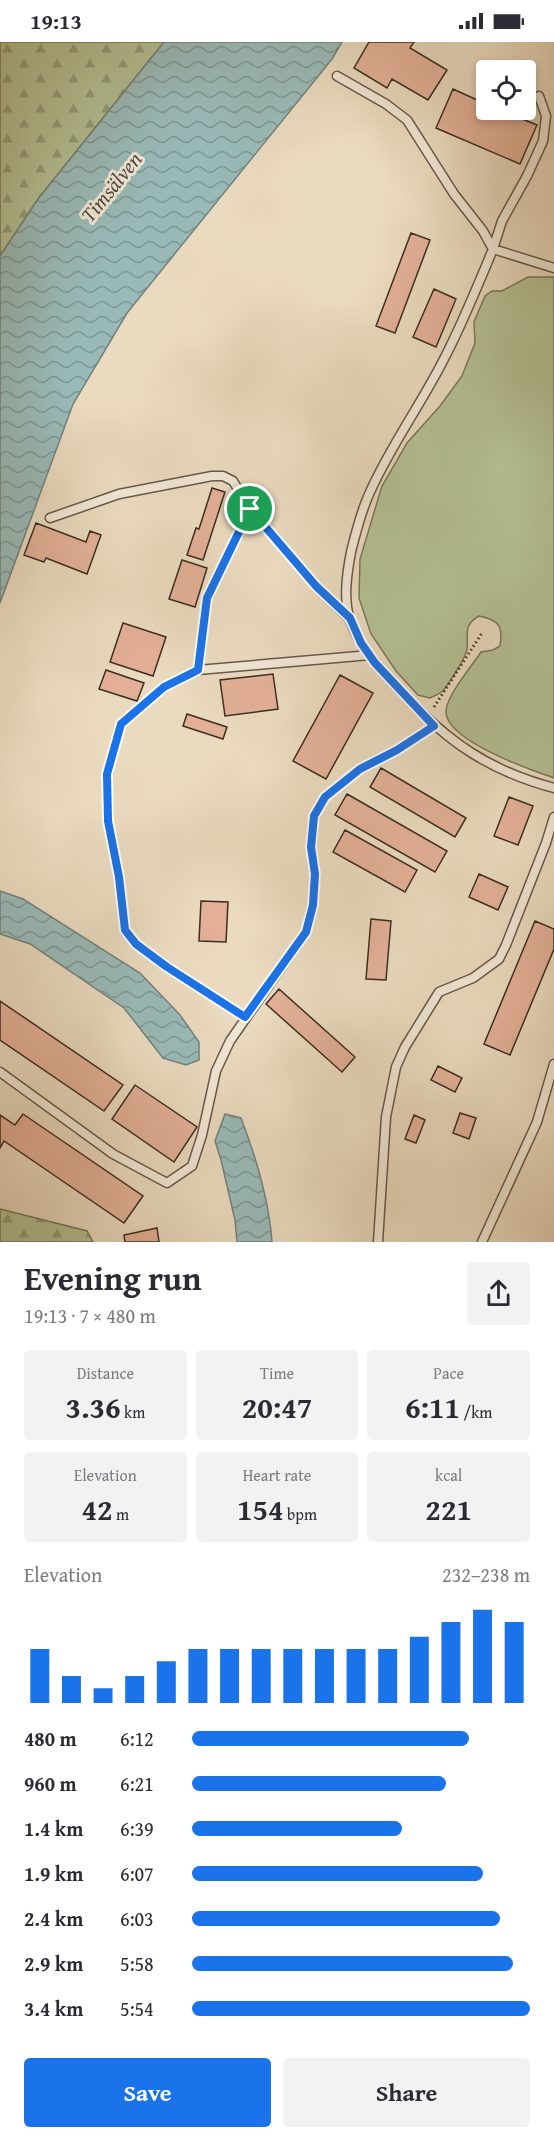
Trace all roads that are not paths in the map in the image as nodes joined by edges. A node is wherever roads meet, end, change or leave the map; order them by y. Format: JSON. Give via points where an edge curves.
{"nodes":[{"id":1,"x":337,"y":76,"type":"dead end"},
{"id":2,"x":539,"y":96,"type":"dead end"},
{"id":3,"x":493,"y":249,"type":"junction"},
{"id":4,"x":554,"y":268,"type":"edge"},
{"id":5,"x":250,"y":509,"type":"junction"},
{"id":6,"x":50,"y":518,"type":"dead end"},
{"id":7,"x":350,"y":618,"type":"junction"},
{"id":8,"x":370,"y":656,"type":"junction"},
{"id":9,"x":198,"y":670,"type":"junction"},
{"id":10,"x":434,"y":726,"type":"junction"},
{"id":11,"x":554,"y":788,"type":"edge"},
{"id":12,"x":554,"y":817,"type":"edge"},
{"id":13,"x":245,"y":1017,"type":"junction"},
{"id":14,"x":554,"y":1064,"type":"edge"},
{"id":15,"x":0,"y":1072,"type":"edge"},
{"id":16,"x":378,"y":1242,"type":"edge"},
{"id":17,"x":482,"y":1242,"type":"edge"}],
"edges":[{"from":1,"to":3,"type":"lane","via":[[407,120]]},
{"from":2,"to":3,"type":"lane","via":[[546,116],[543,141],[502,221]]},
{"from":3,"to":4,"type":"lane"},
{"from":3,"to":7,"type":"lane","via":[[445,357],[369,494],[348,566],[346,594]]},
{"from":5,"to":6,"type":"lane","via":[[233,481],[212,476],[119,495]]},
{"from":5,"to":7,"type":"lane","via":[[316,586]]},
{"from":5,"to":9,"type":"lane","via":[[207,598]]},
{"from":7,"to":8,"type":"lane"},
{"from":8,"to":9,"type":"lane"},
{"from":8,"to":10,"type":"lane"},
{"from":9,"to":13,"type":"lane","via":[[164,687],[121,724],[107,774],[108,821],[125,930],[136,944],[167,967]]},
{"from":10,"to":11,"type":"lane","via":[[482,761]]},
{"from":10,"to":13,"type":"lane","via":[[360,769],[325,797],[314,816],[313,905],[306,932]]},
{"from":12,"to":16,"type":"lane","via":[[499,959],[473,978],[439,992],[396,1067],[386,1117]]},
{"from":13,"to":15,"type":"lane","via":[[216,1071],[192,1166],[166,1183],[113,1154]]},
{"from":14,"to":17,"type":"lane","via":[[537,1122]]}]}
